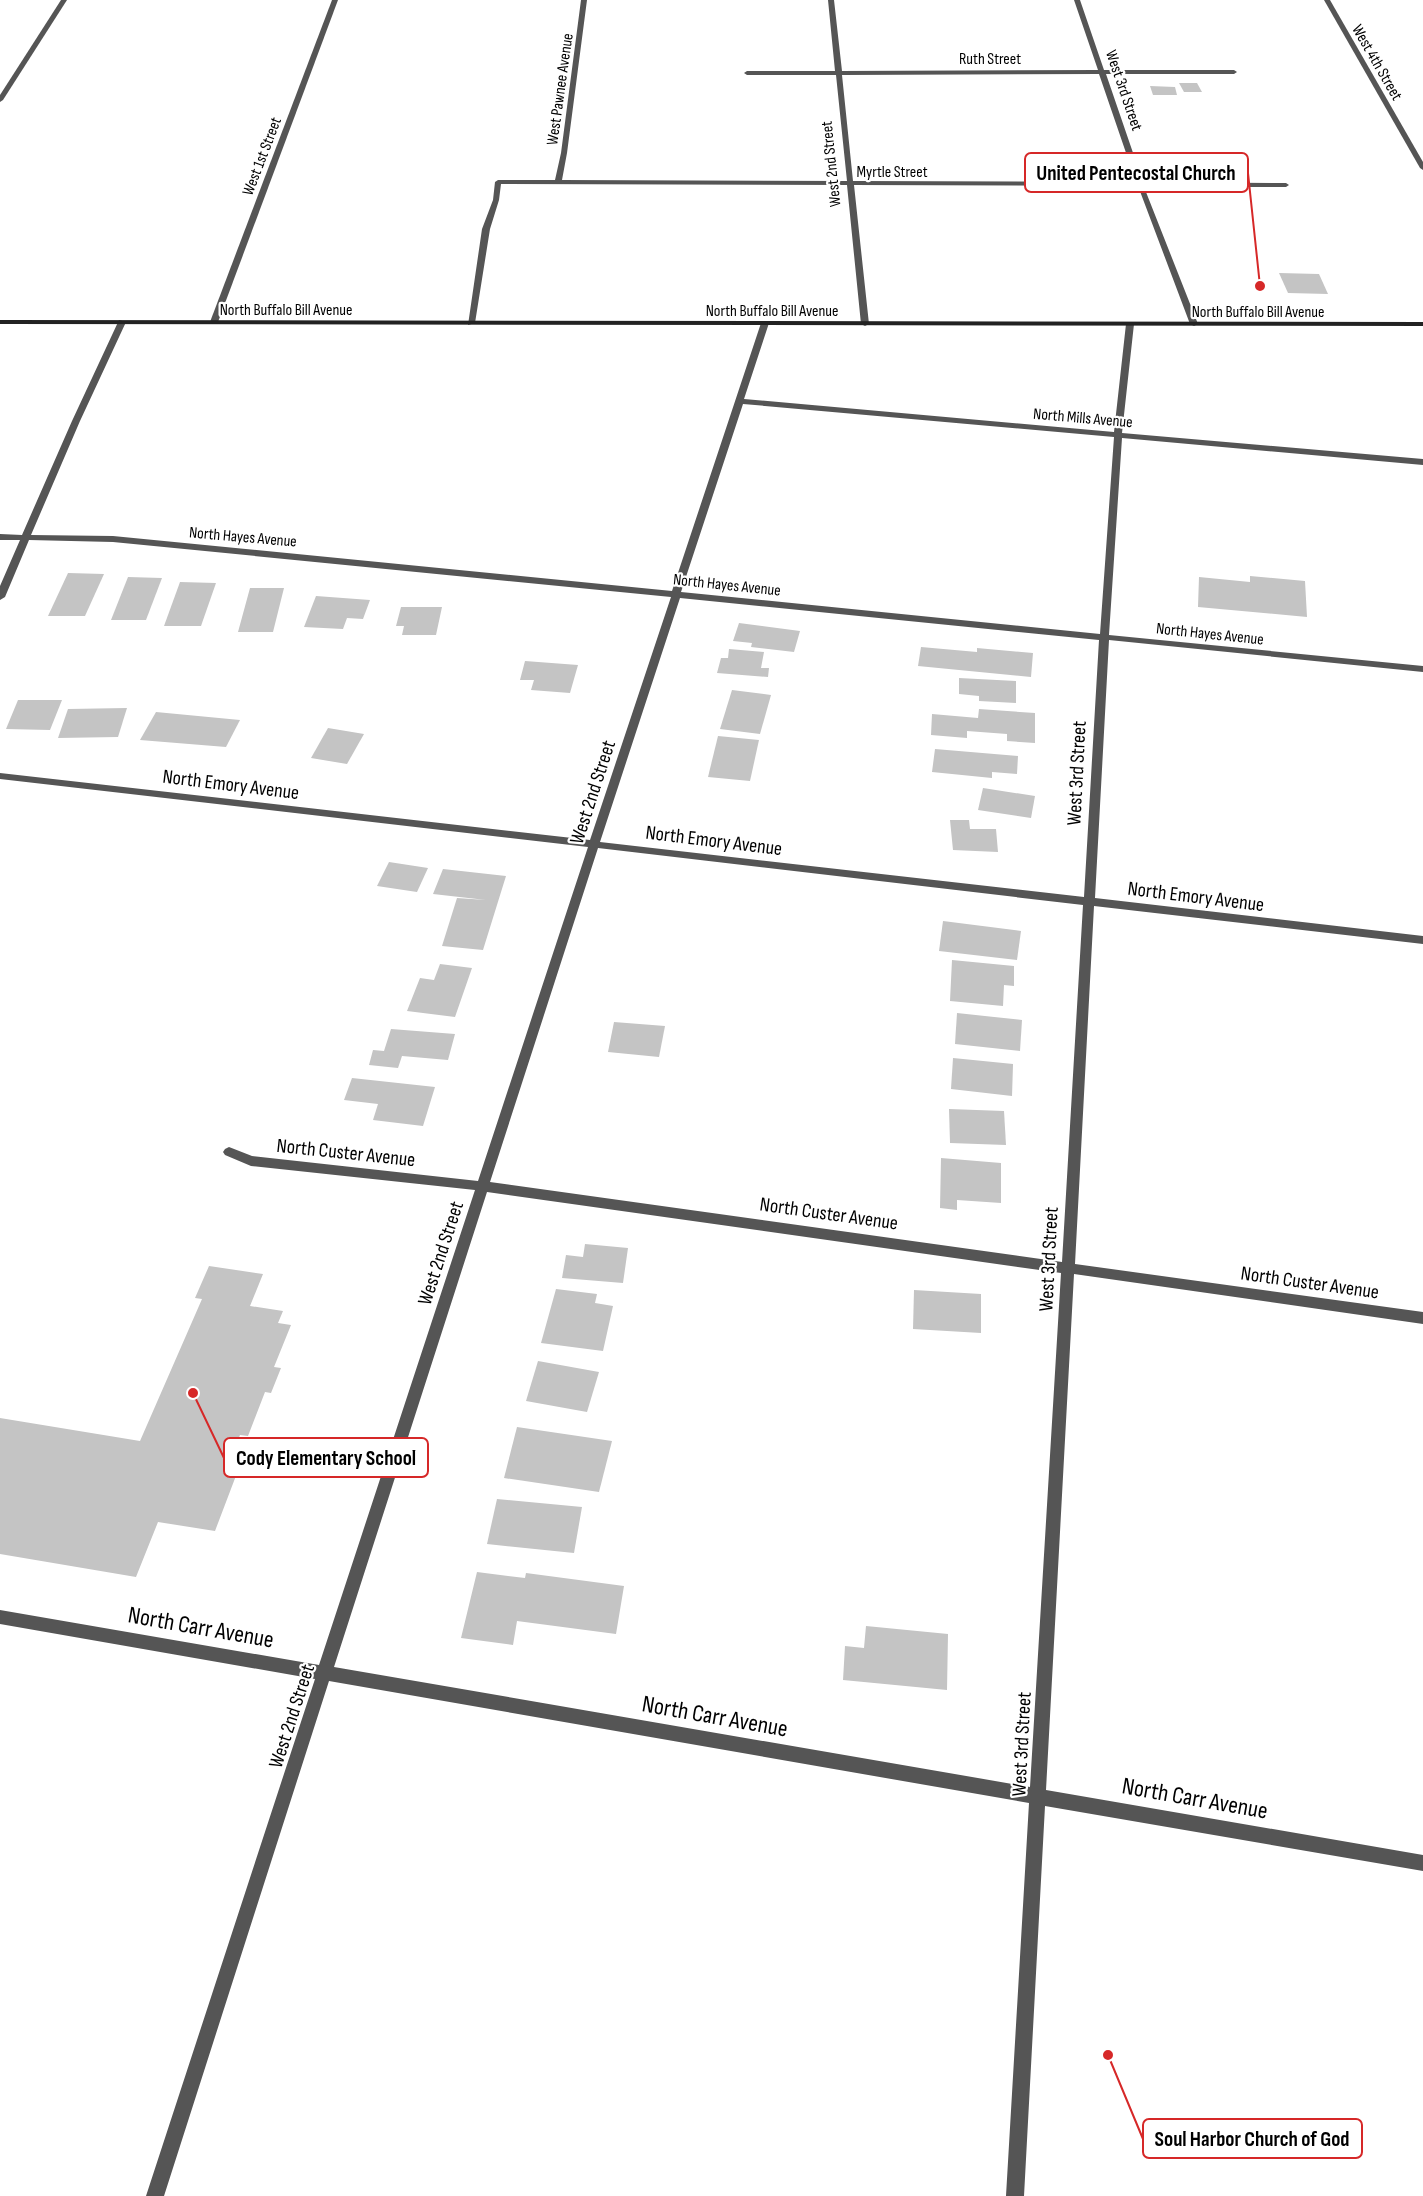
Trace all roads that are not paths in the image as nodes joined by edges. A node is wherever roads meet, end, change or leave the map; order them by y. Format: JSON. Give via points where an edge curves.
{"nodes":[{"id":1,"x":64,"y":0,"type":"edge"},
{"id":2,"x":335,"y":0,"type":"edge"},
{"id":3,"x":584,"y":0,"type":"edge"},
{"id":4,"x":831,"y":0,"type":"edge"},
{"id":5,"x":1077,"y":0,"type":"edge"},
{"id":6,"x":1327,"y":0,"type":"edge"},
{"id":7,"x":838,"y":72,"type":"junction"},
{"id":8,"x":1101,"y":72,"type":"junction"},
{"id":9,"x":1234,"y":72,"type":"dead end"},
{"id":10,"x":747,"y":73,"type":"dead end"},
{"id":11,"x":0,"y":100,"type":"edge"},
{"id":12,"x":1423,"y":168,"type":"edge"},
{"id":13,"x":558,"y":182,"type":"junction"},
{"id":14,"x":849,"y":184,"type":"junction"},
{"id":15,"x":1140,"y":184,"type":"junction"},
{"id":16,"x":1286,"y":185,"type":"dead end"},
{"id":17,"x":0,"y":322,"type":"edge"},
{"id":18,"x":122,"y":322,"type":"junction"},
{"id":19,"x":214,"y":322,"type":"junction"},
{"id":20,"x":471,"y":323,"type":"junction"},
{"id":21,"x":765,"y":323,"type":"junction"},
{"id":22,"x":865,"y":324,"type":"junction"},
{"id":23,"x":1130,"y":324,"type":"junction"},
{"id":24,"x":1194,"y":324,"type":"junction"},
{"id":25,"x":1423,"y":324,"type":"edge"},
{"id":26,"x":740,"y":401,"type":"junction"},
{"id":27,"x":1118,"y":435,"type":"junction"},
{"id":28,"x":1423,"y":462,"type":"edge"},
{"id":29,"x":0,"y":537,"type":"edge"},
{"id":30,"x":27,"y":537,"type":"junction"},
{"id":31,"x":677,"y":594,"type":"junction"},
{"id":32,"x":0,"y":597,"type":"edge"},
{"id":33,"x":1104,"y":637,"type":"junction"},
{"id":34,"x":1423,"y":669,"type":"edge"},
{"id":35,"x":0,"y":776,"type":"edge"},
{"id":36,"x":595,"y":844,"type":"junction"},
{"id":37,"x":1088,"y":901,"type":"junction"},
{"id":38,"x":1423,"y":940,"type":"edge"},
{"id":39,"x":229,"y":1152,"type":"dead end"},
{"id":40,"x":482,"y":1186,"type":"junction"},
{"id":41,"x":1067,"y":1268,"type":"junction"},
{"id":42,"x":1423,"y":1318,"type":"edge"},
{"id":43,"x":0,"y":1617,"type":"edge"},
{"id":44,"x":325,"y":1673,"type":"junction"},
{"id":45,"x":1038,"y":1795,"type":"junction"},
{"id":46,"x":1423,"y":1863,"type":"edge"},
{"id":47,"x":155,"y":2196,"type":"edge"},
{"id":48,"x":1015,"y":2196,"type":"edge"}],
"edges":[{"from":1,"to":11,"type":"street"},
{"from":2,"to":19,"type":"street","name":"West 1st Street"},
{"from":3,"to":13,"type":"street","name":"West Pawnee Avenue"},
{"from":4,"to":7,"type":"street","name":"West 2nd Street"},
{"from":5,"to":8,"type":"street","name":"West 3rd Street"},
{"from":6,"to":12,"type":"street","name":"West 4th Street"},
{"from":7,"to":8,"type":"street","name":"Ruth Street"},
{"from":7,"to":10,"type":"street","name":"Ruth Street"},
{"from":7,"to":14,"type":"street","name":"West 2nd Street"},
{"from":8,"to":9,"type":"street","name":"Ruth Street"},
{"from":8,"to":15,"type":"street","name":"West 3rd Street"},
{"from":13,"to":14,"type":"street","name":"Myrtle Street"},
{"from":13,"to":20,"type":"street","name":"Myrtle Street","via":[[498,182]]},
{"from":14,"to":15,"type":"street","name":"Myrtle Street"},
{"from":14,"to":22,"type":"street","name":"West 2nd Street"},
{"from":15,"to":16,"type":"street","name":"Myrtle Street"},
{"from":15,"to":24,"type":"street","name":"West 3rd Street"},
{"from":17,"to":18,"type":"main road","name":"North Buffalo Bill Avenue"},
{"from":18,"to":19,"type":"main road","name":"North Buffalo Bill Avenue"},
{"from":18,"to":30,"type":"street"},
{"from":19,"to":20,"type":"main road","name":"North Buffalo Bill Avenue"},
{"from":20,"to":21,"type":"main road","name":"North Buffalo Bill Avenue"},
{"from":21,"to":22,"type":"main road","name":"North Buffalo Bill Avenue"},
{"from":21,"to":26,"type":"street","name":"West 2nd Street"},
{"from":22,"to":23,"type":"main road","name":"North Buffalo Bill Avenue"},
{"from":23,"to":24,"type":"main road","name":"North Buffalo Bill Avenue"},
{"from":23,"to":27,"type":"street","name":"West 3rd Street"},
{"from":24,"to":25,"type":"main road","name":"North Buffalo Bill Avenue"},
{"from":26,"to":27,"type":"street","name":"North Mills Avenue"},
{"from":26,"to":31,"type":"street","name":"West 2nd Street"},
{"from":27,"to":28,"type":"street","name":"North Mills Avenue"},
{"from":27,"to":33,"type":"street","name":"West 3rd Street"},
{"from":29,"to":30,"type":"street","name":"North Hayes Avenue"},
{"from":30,"to":31,"type":"street","name":"North Hayes Avenue","via":[[113,539]]},
{"from":30,"to":32,"type":"street"},
{"from":31,"to":33,"type":"street","name":"North Hayes Avenue"},
{"from":31,"to":36,"type":"street","name":"West 2nd Street"},
{"from":33,"to":34,"type":"street","name":"North Hayes Avenue"},
{"from":33,"to":37,"type":"street","name":"West 3rd Street"},
{"from":35,"to":36,"type":"street","name":"North Emory Avenue"},
{"from":36,"to":37,"type":"street","name":"North Emory Avenue"},
{"from":36,"to":40,"type":"street","name":"West 2nd Street"},
{"from":37,"to":38,"type":"street","name":"North Emory Avenue"},
{"from":37,"to":41,"type":"street","name":"West 3rd Street"},
{"from":39,"to":40,"type":"street","name":"North Custer Avenue","via":[[251,1161]]},
{"from":40,"to":41,"type":"street","name":"North Custer Avenue"},
{"from":40,"to":44,"type":"street","name":"West 2nd Street"},
{"from":41,"to":42,"type":"street","name":"North Custer Avenue"},
{"from":41,"to":45,"type":"street","name":"West 3rd Street"},
{"from":43,"to":44,"type":"street","name":"North Carr Avenue"},
{"from":44,"to":45,"type":"street","name":"North Carr Avenue"},
{"from":44,"to":47,"type":"street","name":"West 2nd Street"},
{"from":45,"to":46,"type":"street","name":"North Carr Avenue"},
{"from":45,"to":48,"type":"street","name":"West 3rd Street"}]}
